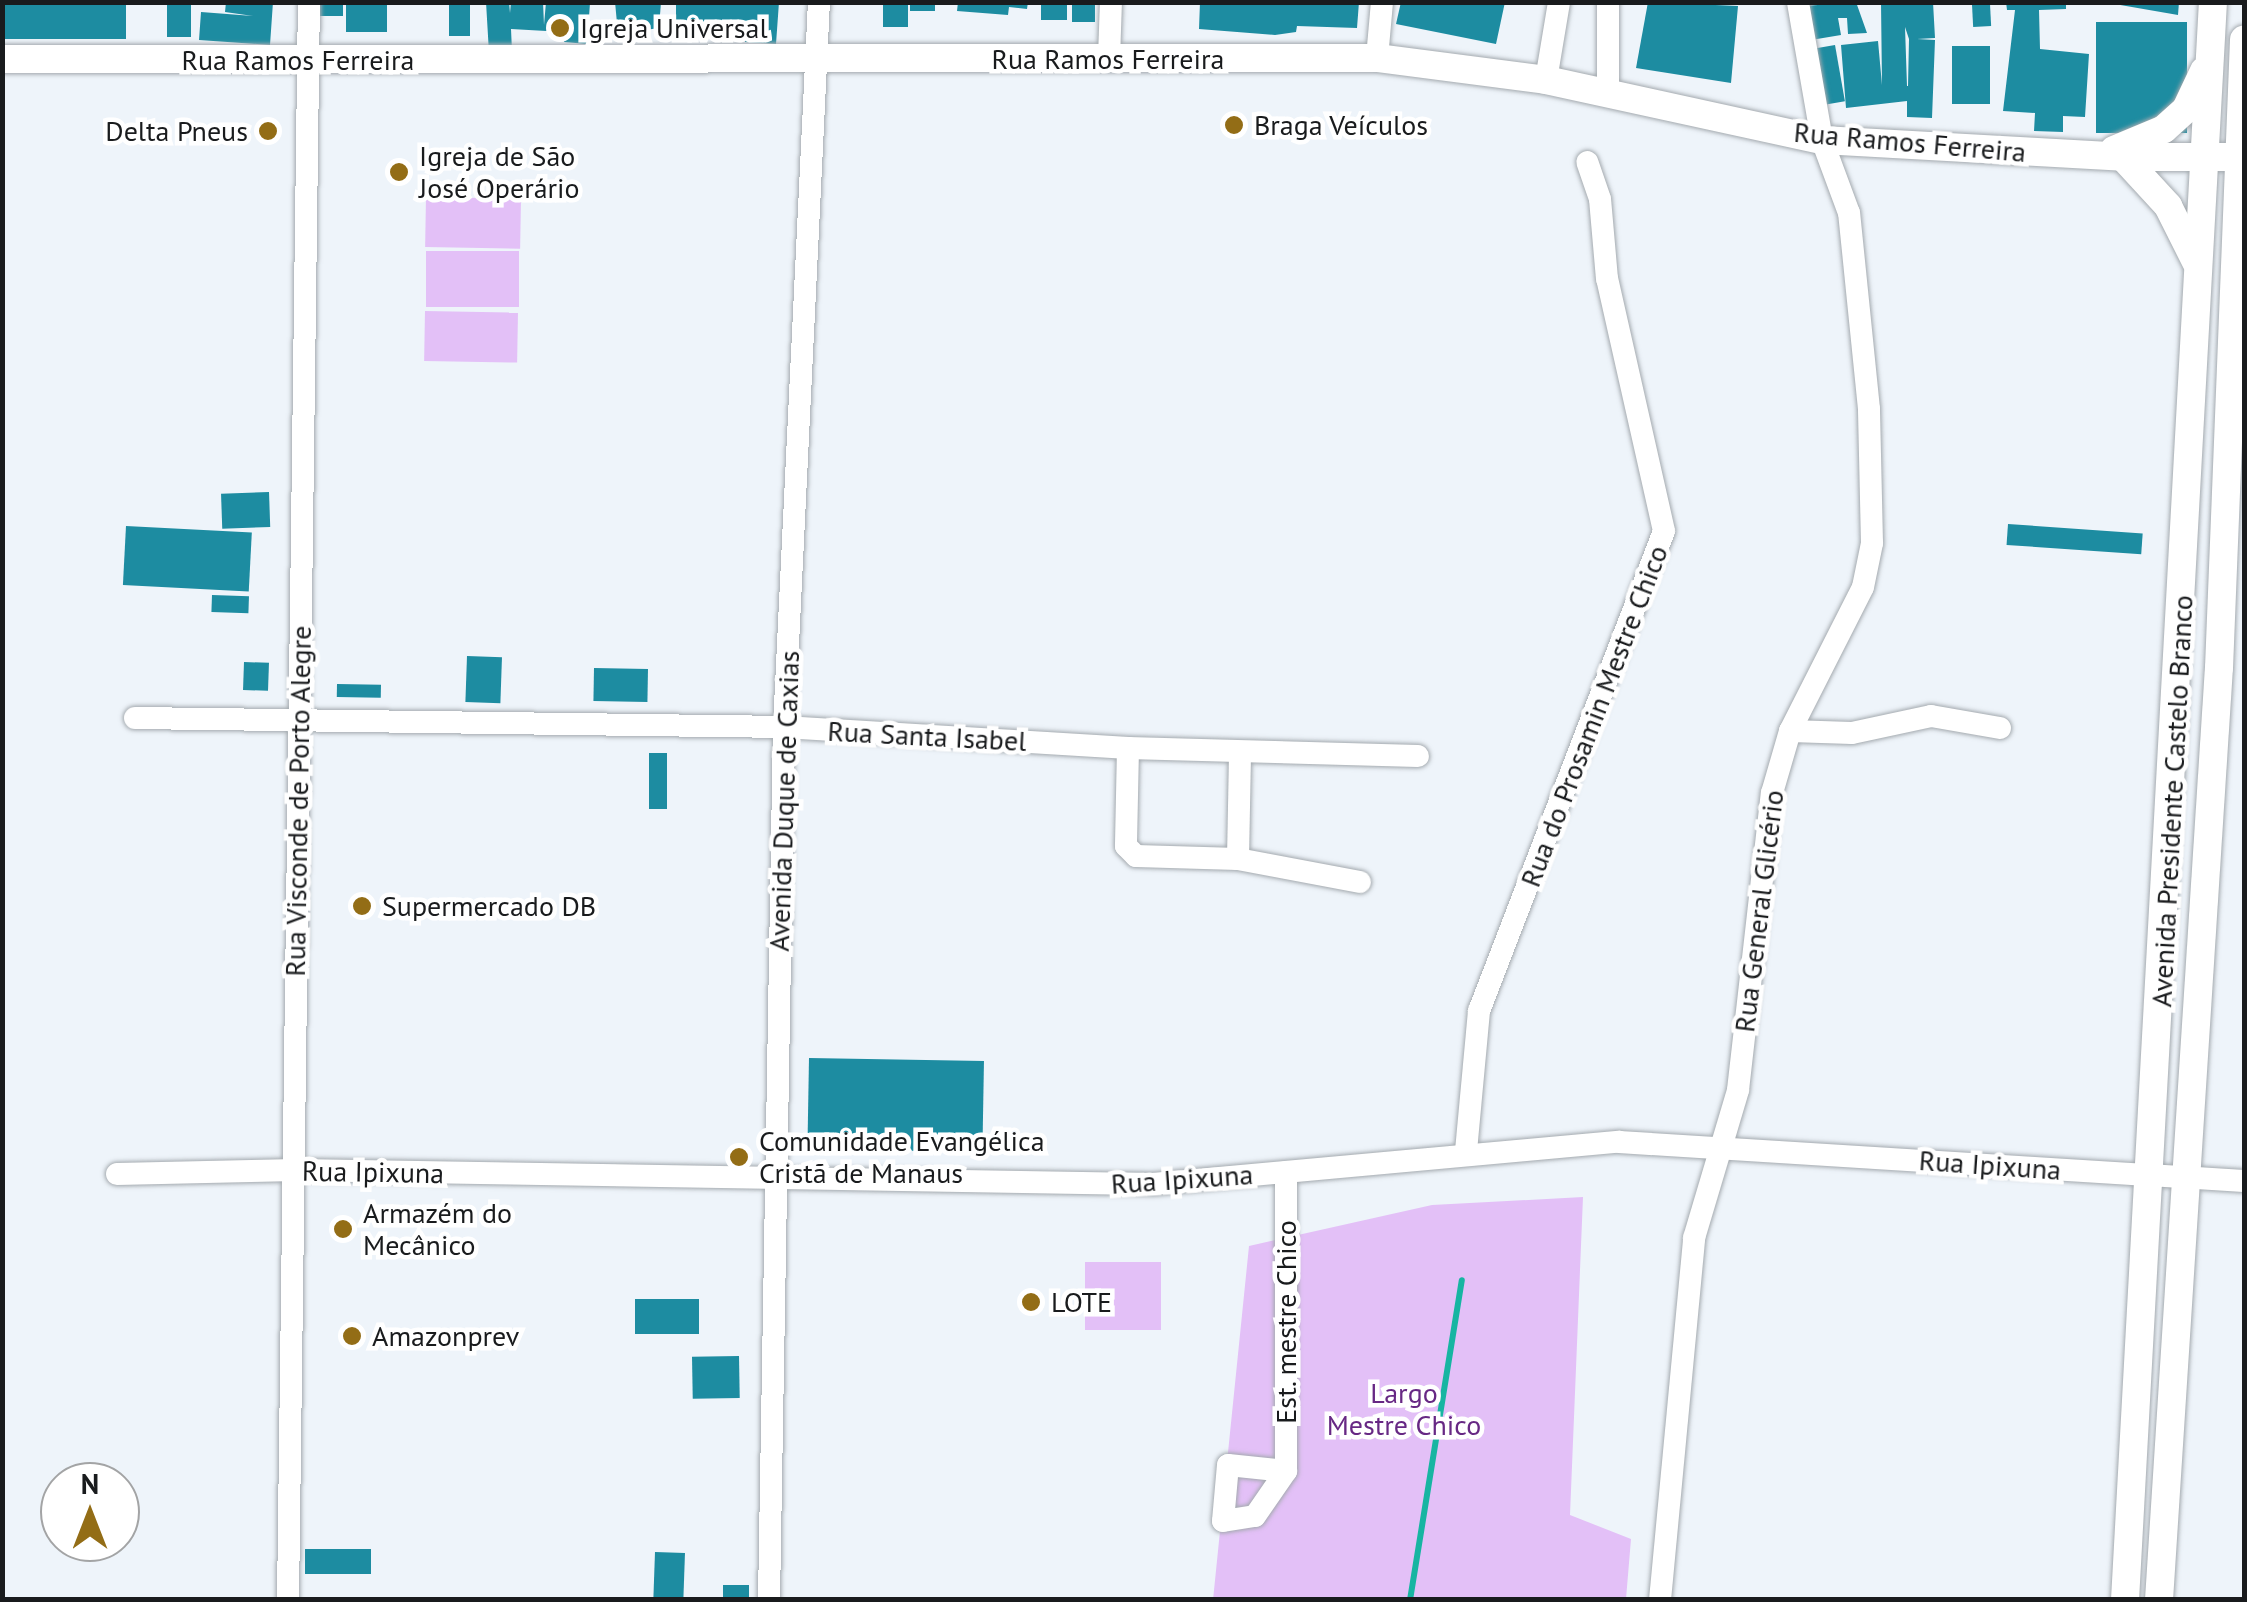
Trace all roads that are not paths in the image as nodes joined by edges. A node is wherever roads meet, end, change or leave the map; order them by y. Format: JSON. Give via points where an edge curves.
{"nodes":[{"id":1,"x":309,"y":2,"type":"edge"},
{"id":2,"x":819,"y":2,"type":"edge"},
{"id":3,"x":1112,"y":2,"type":"edge"},
{"id":4,"x":1382,"y":2,"type":"edge"},
{"id":5,"x":1558,"y":2,"type":"edge"},
{"id":6,"x":1608,"y":2,"type":"edge"},
{"id":7,"x":1798,"y":2,"type":"edge"},
{"id":8,"x":2213,"y":2,"type":"edge"},
{"id":9,"x":2244,"y":39,"type":"edge"},
{"id":10,"x":2211,"y":50,"type":"junction"},
{"id":11,"x":1109,"y":58,"type":"junction"},
{"id":12,"x":1377,"y":58,"type":"junction"},
{"id":13,"x":2,"y":59,"type":"edge"},
{"id":14,"x":309,"y":59,"type":"junction"},
{"id":15,"x":816,"y":60,"type":"junction"},
{"id":16,"x":2244,"y":67,"type":"edge"},
{"id":17,"x":1546,"y":80,"type":"junction"},
{"id":18,"x":1608,"y":94,"type":"junction"},
{"id":19,"x":1822,"y":140,"type":"junction"},
{"id":20,"x":2093,"y":156,"type":"junction"},
{"id":21,"x":2124,"y":158,"type":"junction"},
{"id":22,"x":1587,"y":162,"type":"dead end"},
{"id":23,"x":2204,"y":168,"type":"junction"},
{"id":24,"x":2244,"y":170,"type":"edge"},
{"id":25,"x":2242,"y":249,"type":"edge"},
{"id":26,"x":2201,"y":272,"type":"junction"},
{"id":27,"x":2179,"y":681,"type":"junction"},
{"id":28,"x":2218,"y":685,"type":"junction"},
{"id":29,"x":298,"y":717,"type":"junction"},
{"id":30,"x":135,"y":718,"type":"dead end"},
{"id":31,"x":784,"y":728,"type":"junction"},
{"id":32,"x":2000,"y":728,"type":"dead end"},
{"id":33,"x":1790,"y":731,"type":"junction"},
{"id":34,"x":1128,"y":748,"type":"junction"},
{"id":35,"x":1240,"y":752,"type":"junction"},
{"id":36,"x":1418,"y":756,"type":"dead end"},
{"id":37,"x":1238,"y":859,"type":"junction"},
{"id":38,"x":1360,"y":882,"type":"dead end"},
{"id":39,"x":1722,"y":1145,"type":"junction"},
{"id":40,"x":1466,"y":1152,"type":"junction"},
{"id":41,"x":296,"y":1170,"type":"junction"},
{"id":42,"x":1286,"y":1172,"type":"junction"},
{"id":43,"x":117,"y":1174,"type":"dead end"},
{"id":44,"x":2152,"y":1176,"type":"junction"},
{"id":45,"x":2188,"y":1178,"type":"junction"},
{"id":46,"x":2244,"y":1181,"type":"edge"},
{"id":47,"x":776,"y":1182,"type":"junction"},
{"id":48,"x":1286,"y":1471,"type":"dead end"},
{"id":49,"x":288,"y":1600,"type":"edge"},
{"id":50,"x":769,"y":1600,"type":"edge"},
{"id":51,"x":1660,"y":1600,"type":"edge"},
{"id":52,"x":2125,"y":1600,"type":"edge"},
{"id":53,"x":2159,"y":1600,"type":"edge"}],
"edges":[{"from":1,"to":14,"type":"street","name":"Rua Visconde de Porto Alegre"},
{"from":2,"to":15,"type":"street","name":"Avenida Duque de Caxias"},
{"from":3,"to":11,"type":"street"},
{"from":4,"to":12,"type":"street"},
{"from":5,"to":17,"type":"street"},
{"from":6,"to":18,"type":"street"},
{"from":7,"to":19,"type":"street","name":"Rua General Glicério"},
{"from":8,"to":10,"type":"main road","name":"Avenida Presidente Castelo Branco"},
{"from":9,"to":16,"type":"main road","name":"Avenida Presidente Castelo Branco"},
{"from":10,"to":20,"type":"main road","via":[[2186,109],[2164,129]]},
{"from":10,"to":23,"type":"main road","name":"Avenida Presidente Castelo Branco"},
{"from":11,"to":12,"type":"main road","name":"Rua Ramos Ferreira"},
{"from":11,"to":15,"type":"main road","name":"Rua Ramos Ferreira"},
{"from":12,"to":17,"type":"main road","name":"Rua Ramos Ferreira"},
{"from":13,"to":14,"type":"main road","name":"Rua Ramos Ferreira"},
{"from":14,"to":15,"type":"main road","name":"Rua Ramos Ferreira"},
{"from":14,"to":29,"type":"street","name":"Rua Visconde de Porto Alegre"},
{"from":15,"to":31,"type":"street","name":"Avenida Duque de Caxias"},
{"from":16,"to":24,"type":"main road","name":"Avenida Presidente Castelo Branco"},
{"from":17,"to":18,"type":"main road","name":"Rua Ramos Ferreira"},
{"from":18,"to":19,"type":"main road","name":"Rua Ramos Ferreira"},
{"from":19,"to":20,"type":"main road","name":"Rua Ramos Ferreira"},
{"from":19,"to":33,"type":"street","name":"Rua General Glicério","via":[[1849,214],[1869,408],[1872,542],[1863,586]]},
{"from":20,"to":21,"type":"main road","name":"Rua Ramos Ferreira"},
{"from":21,"to":23,"type":"main road","name":"Rua Ramos Ferreira"},
{"from":21,"to":26,"type":"main road","via":[[2168,206]]},
{"from":22,"to":40,"type":"street","name":"Rua do Prosamin Mestre Chico","via":[[1600,198],[1606,279],[1664,531],[1479,1011]]},
{"from":23,"to":24,"type":"main road","name":"Rua Ramos Ferreira"},
{"from":23,"to":26,"type":"main road","name":"Avenida Presidente Castelo Branco"},
{"from":24,"to":25,"type":"main road","name":"Avenida Presidente Castelo Branco"},
{"from":25,"to":28,"type":"main road","name":"Avenida Presidente Castelo Branco"},
{"from":26,"to":27,"type":"main road","name":"Avenida Presidente Castelo Branco"},
{"from":27,"to":28,"type":"main road"},
{"from":27,"to":44,"type":"main road","name":"Avenida Presidente Castelo Branco"},
{"from":28,"to":45,"type":"main road","name":"Avenida Presidente Castelo Branco"},
{"from":29,"to":30,"type":"street","name":"Rua Santa Isabel"},
{"from":29,"to":31,"type":"street","name":"Rua Santa Isabel"},
{"from":29,"to":41,"type":"street","name":"Rua Visconde de Porto Alegre"},
{"from":31,"to":34,"type":"street","name":"Rua Santa Isabel"},
{"from":31,"to":47,"type":"street","name":"Avenida Duque de Caxias"},
{"from":32,"to":33,"type":"street","via":[[1931,716],[1852,733]]},
{"from":33,"to":39,"type":"street","name":"Rua General Glicério","via":[[1772,793],[1738,1090]]},
{"from":34,"to":35,"type":"street","name":"Rua Santa Isabel"},
{"from":34,"to":37,"type":"street","via":[[1129,852]]},
{"from":35,"to":36,"type":"street","name":"Rua Santa Isabel"},
{"from":35,"to":37,"type":"street"},
{"from":37,"to":38,"type":"street"},
{"from":39,"to":40,"type":"street","name":"Rua Ipixuna","via":[[1619,1142]]},
{"from":39,"to":44,"type":"street","name":"Rua Ipixuna"},
{"from":39,"to":51,"type":"street","name":"Rua General Glicério","via":[[1694,1238]]},
{"from":40,"to":42,"type":"street","name":"Rua Ipixuna"},
{"from":41,"to":43,"type":"street","name":"Rua Ipixuna"},
{"from":41,"to":47,"type":"street","name":"Rua Ipixuna"},
{"from":41,"to":49,"type":"street","name":"Rua Visconde de Porto Alegre"},
{"from":42,"to":47,"type":"street","name":"Rua Ipixuna","via":[[1153,1184]]},
{"from":42,"to":48,"type":"street","name":"Est. mestre Chico"},
{"from":44,"to":45,"type":"street","name":"Rua Ipixuna"},
{"from":44,"to":52,"type":"main road","name":"Avenida Presidente Castelo Branco"},
{"from":45,"to":46,"type":"street","name":"Rua Ipixuna"},
{"from":45,"to":53,"type":"main road","name":"Avenida Presidente Castelo Branco"},
{"from":47,"to":50,"type":"street","name":"Avenida Duque de Caxias"}]}
